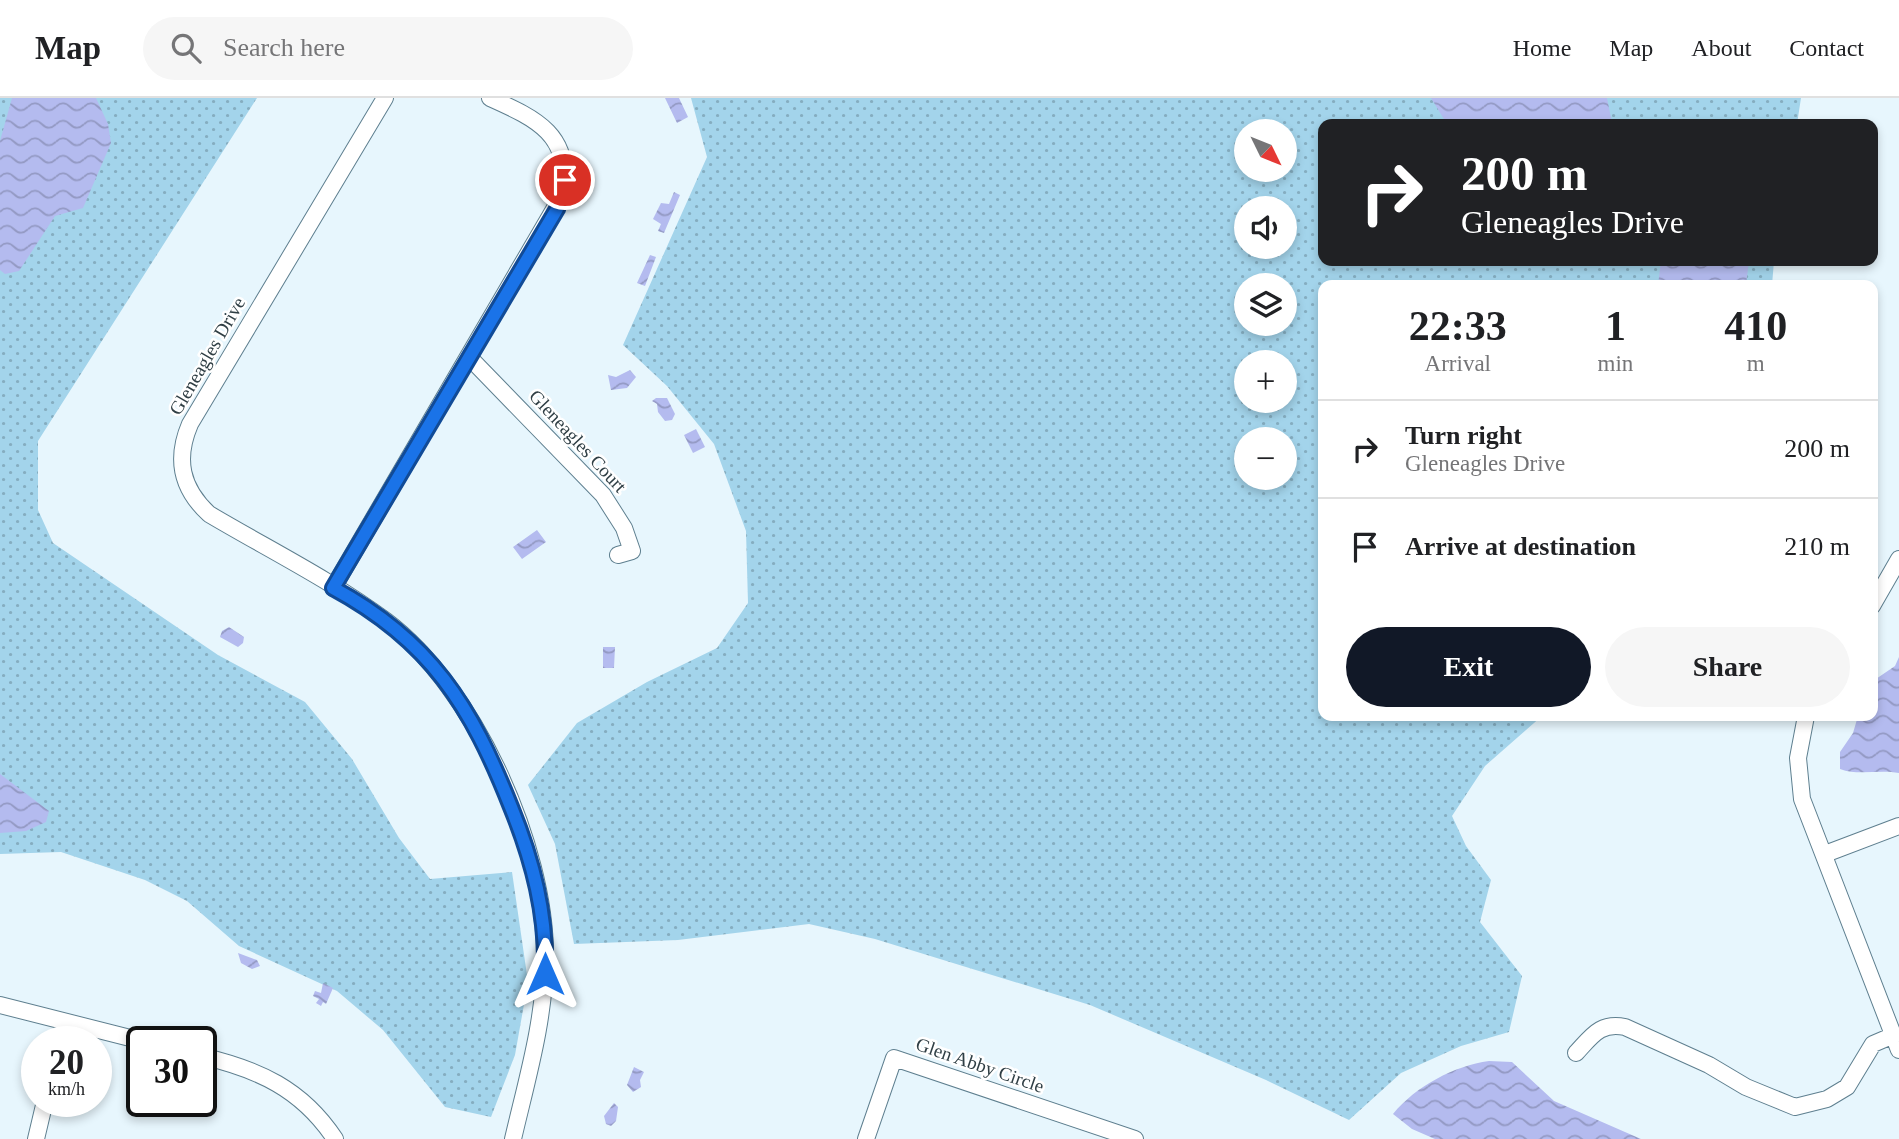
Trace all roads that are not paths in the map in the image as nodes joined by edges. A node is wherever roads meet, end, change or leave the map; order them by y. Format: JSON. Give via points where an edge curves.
{"nodes":[{"id":1,"x":385,"y":98,"type":"edge"},
{"id":2,"x":491,"y":98,"type":"edge"},
{"id":3,"x":469,"y":357,"type":"junction"},
{"id":4,"x":618,"y":555,"type":"dead end"},
{"id":5,"x":1899,"y":559,"type":"edge"},
{"id":6,"x":333,"y":588,"type":"junction"},
{"id":7,"x":1878,"y":596,"type":"edge"},
{"id":8,"x":1806,"y":721,"type":"edge"},
{"id":9,"x":1899,"y":826,"type":"edge"},
{"id":10,"x":1825,"y":854,"type":"junction"},
{"id":11,"x":0,"y":1005,"type":"edge"},
{"id":12,"x":64,"y":1023,"type":"junction"},
{"id":13,"x":63,"y":1026,"type":"edge"},
{"id":14,"x":126,"y":1037,"type":"edge"},
{"id":15,"x":1896,"y":1042,"type":"edge"},
{"id":16,"x":1576,"y":1053,"type":"dead end"},
{"id":17,"x":217,"y":1059,"type":"edge"},
{"id":18,"x":41,"y":1117,"type":"edge"},
{"id":19,"x":1095,"y":1133,"type":"edge"},
{"id":20,"x":36,"y":1139,"type":"edge"},
{"id":21,"x":335,"y":1139,"type":"edge"},
{"id":22,"x":513,"y":1139,"type":"edge"},
{"id":23,"x":866,"y":1139,"type":"edge"},
{"id":24,"x":1135,"y":1139,"type":"edge"}],
"edges":[{"from":1,"to":6,"type":"street","name":"Gleneagles Drive","via":[[190,424],[181,455],[187,487],[209,514]]},
{"from":2,"to":3,"type":"street","via":[[545,127],[561,153],[565,180],[557,209]]},
{"from":3,"to":4,"type":"street","name":"Gleneagles Court","via":[[603,495],[632,551]]},
{"from":3,"to":6,"type":"street"},
{"from":5,"to":7,"type":"street"},
{"from":6,"to":22,"type":"street","name":"Gleneagles Drive","via":[[387,622],[454,691],[488,750],[529,856],[544,926],[544,992]]},
{"from":8,"to":10,"type":"street","via":[[1798,777],[1808,817]]},
{"from":9,"to":10,"type":"street"},
{"from":10,"to":15,"type":"street"},
{"from":11,"to":12,"type":"street"},
{"from":12,"to":13,"type":"street"},
{"from":12,"to":14,"type":"street"},
{"from":15,"to":16,"type":"street","via":[[1873,1044],[1847,1087],[1795,1107],[1625,1027],[1611,1024],[1598,1029]]},
{"from":17,"to":21,"type":"street","via":[[274,1079],[307,1104]]},
{"from":18,"to":20,"type":"street"},
{"from":19,"to":23,"type":"street","name":"Glen Abby Circle","via":[[894,1058]]},
{"from":19,"to":24,"type":"street","name":"Glen Abby Circle"}]}
